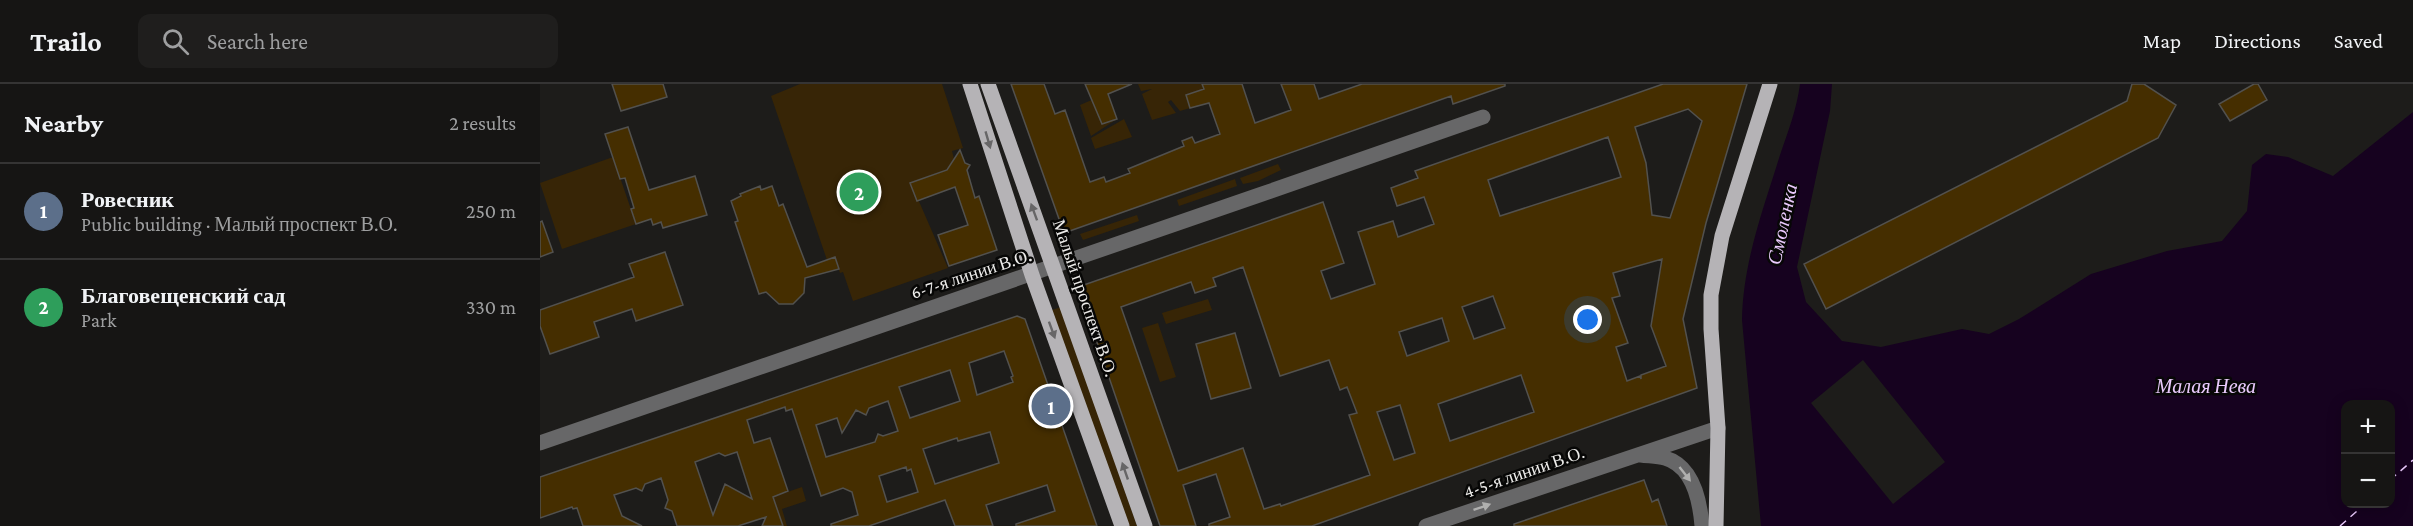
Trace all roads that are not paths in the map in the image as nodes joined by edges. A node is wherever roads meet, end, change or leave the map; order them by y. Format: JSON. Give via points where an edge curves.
{"nodes":[{"id":1,"x":970,"y":84,"type":"edge"},
{"id":2,"x":988,"y":84,"type":"edge"},
{"id":3,"x":1770,"y":84,"type":"edge"},
{"id":4,"x":1483,"y":117,"type":"dead end"},
{"id":5,"x":1053,"y":267,"type":"junction"},
{"id":6,"x":1032,"y":275,"type":"junction"},
{"id":7,"x":1718,"y":428,"type":"junction"},
{"id":8,"x":540,"y":443,"type":"edge"},
{"id":9,"x":1635,"y":455,"type":"junction"},
{"id":10,"x":1714,"y":522,"type":"edge"},
{"id":11,"x":1122,"y":526,"type":"edge"},
{"id":12,"x":1145,"y":526,"type":"edge"},
{"id":13,"x":1426,"y":526,"type":"edge"},
{"id":14,"x":1702,"y":526,"type":"edge"}],
"edges":[{"from":1,"to":6,"type":"main road","one_way":true},
{"from":5,"to":2,"type":"main road","name":"Малый проспект В.О.","one_way":true},
{"from":3,"to":7,"type":"main road","via":[[1722,236],[1711,295]]},
{"from":4,"to":5,"type":"street","name":"6-7-я линии В.О."},
{"from":5,"to":6,"type":"street","name":"6-7-я линии В.О."},
{"from":12,"to":5,"type":"main road","name":"Малый проспект В.О.","one_way":true},
{"from":6,"to":8,"type":"street","name":"6-7-я линии В.О."},
{"from":6,"to":11,"type":"main road","one_way":true},
{"from":7,"to":9,"type":"street","name":"4-5-я линии В.О."},
{"from":7,"to":10,"type":"main road"},
{"from":13,"to":9,"type":"street","name":"4-5-я линии В.О.","one_way":true},
{"from":9,"to":14,"type":"street","name":"4-5-я линии В.О.","one_way":true,"via":[[1665,458],[1680,466],[1699,501]]}]}
